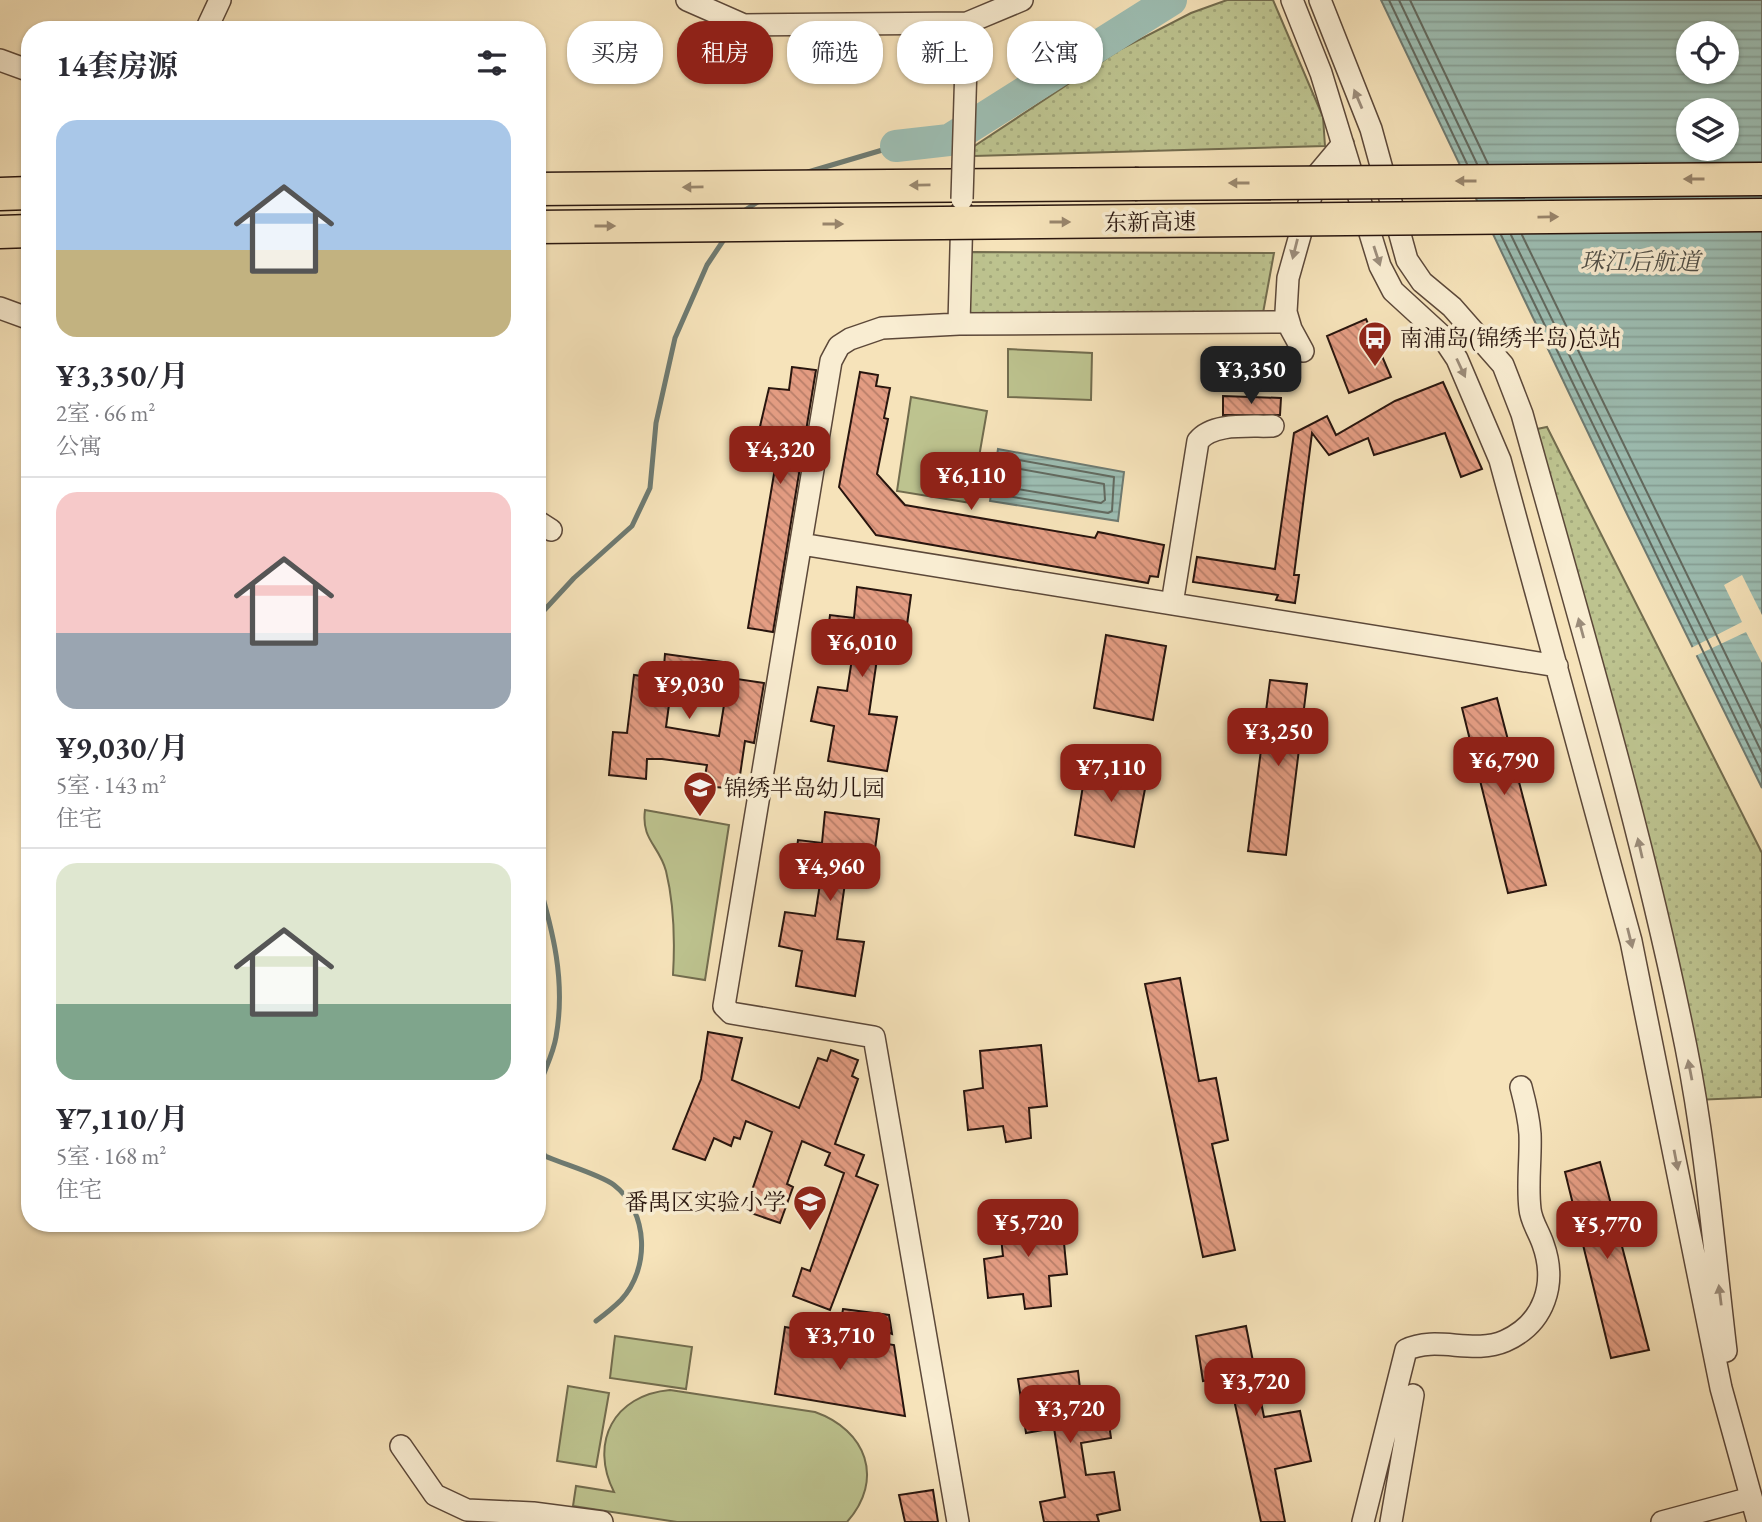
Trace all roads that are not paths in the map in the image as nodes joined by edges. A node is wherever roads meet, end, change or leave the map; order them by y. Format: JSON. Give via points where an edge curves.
{"nodes":[{"id":1,"x":220,"y":0,"type":"edge"},
{"id":2,"x":687,"y":0,"type":"edge"},
{"id":3,"x":1022,"y":0,"type":"edge"},
{"id":4,"x":1292,"y":0,"type":"edge"},
{"id":5,"x":1320,"y":0,"type":"edge"},
{"id":6,"x":210,"y":21,"type":"edge"},
{"id":7,"x":972,"y":21,"type":"edge"},
{"id":8,"x":897,"y":24,"type":"edge"},
{"id":9,"x":0,"y":60,"type":"edge"},
{"id":10,"x":21,"y":68,"type":"edge"},
{"id":11,"x":965,"y":84,"type":"edge"},
{"id":12,"x":1343,"y":144,"type":"junction"},
{"id":13,"x":1762,"y":179,"type":"edge"},
{"id":14,"x":546,"y":189,"type":"edge"},
{"id":15,"x":21,"y":193,"type":"edge"},
{"id":16,"x":0,"y":194,"type":"edge"},
{"id":17,"x":1762,"y":215,"type":"edge"},
{"id":18,"x":546,"y":227,"type":"edge"},
{"id":19,"x":21,"y":231,"type":"edge"},
{"id":20,"x":0,"y":232,"type":"edge"},
{"id":21,"x":0,"y":308,"type":"edge"},
{"id":22,"x":21,"y":316,"type":"edge"},
{"id":23,"x":1289,"y":322,"type":"junction"},
{"id":24,"x":959,"y":324,"type":"junction"},
{"id":25,"x":1303,"y":351,"type":"dead end"},
{"id":26,"x":1273,"y":426,"type":"dead end"},
{"id":27,"x":801,"y":544,"type":"junction"},
{"id":28,"x":1172,"y":604,"type":"junction"},
{"id":29,"x":1557,"y":666,"type":"junction"},
{"id":30,"x":1521,"y":1087,"type":"dead end"},
{"id":31,"x":1413,"y":1395,"type":"dead end"},
{"id":32,"x":1727,"y":1412,"type":"junction"},
{"id":33,"x":401,"y":1446,"type":"dead end"},
{"id":34,"x":1751,"y":1498,"type":"junction"},
{"id":35,"x":531,"y":1518,"type":"edge"},
{"id":36,"x":602,"y":1522,"type":"edge"},
{"id":37,"x":958,"y":1522,"type":"edge"},
{"id":38,"x":1363,"y":1522,"type":"edge"},
{"id":39,"x":1391,"y":1522,"type":"edge"},
{"id":40,"x":1662,"y":1522,"type":"edge"},
{"id":41,"x":1758,"y":1522,"type":"edge"}],
"edges":[{"from":1,"to":6,"type":"street"},
{"from":2,"to":8,"type":"street","via":[[744,25]]},
{"from":3,"to":7,"type":"street"},
{"from":4,"to":12,"type":"street"},
{"from":32,"to":5,"type":"street","one_way":true,"via":[[1730,1384],[1696,1100],[1685,1045],[1634,821],[1524,422],[1503,365],[1452,307],[1422,282],[1407,260],[1371,129]]},
{"from":9,"to":10,"type":"street"},
{"from":11,"to":24,"type":"street","bridge":true},
{"from":12,"to":23,"type":"street","one_way":true,"via":[[1317,175],[1308,198],[1288,278]]},
{"from":12,"to":29,"type":"street","one_way":true,"via":[[1384,274],[1393,291],[1441,335],[1457,359],[1496,449]]},
{"from":13,"to":14,"type":"highway","name":"东新高速","one_way":true,"bridge":true},
{"from":15,"to":16,"type":"highway"},
{"from":18,"to":17,"type":"highway","name":"东新高速","one_way":true,"bridge":true},
{"from":19,"to":20,"type":"highway"},
{"from":21,"to":22,"type":"street"},
{"from":23,"to":24,"type":"street"},
{"from":23,"to":25,"type":"street"},
{"from":24,"to":27,"type":"street","via":[[882,328],[839,346],[831,361]]},
{"from":26,"to":28,"type":"street","via":[[1230,427],[1203,435],[1198,442]]},
{"from":27,"to":28,"type":"street"},
{"from":27,"to":37,"type":"street","via":[[724,1006],[731,1013],[874,1037]]},
{"from":28,"to":29,"type":"street"},
{"from":29,"to":32,"type":"street","one_way":true,"via":[[1631,941]]},
{"from":30,"to":38,"type":"street","via":[[1530,1135],[1530,1214],[1544,1245],[1548,1295],[1525,1329],[1504,1342],[1462,1348],[1422,1344],[1406,1350]]},
{"from":31,"to":39,"type":"street"},
{"from":32,"to":34,"type":"street"},
{"from":33,"to":35,"type":"street","via":[[435,1495],[467,1510]]},
{"from":34,"to":40,"type":"street"},
{"from":34,"to":41,"type":"street"},
{"from":35,"to":36,"type":"street"}]}
